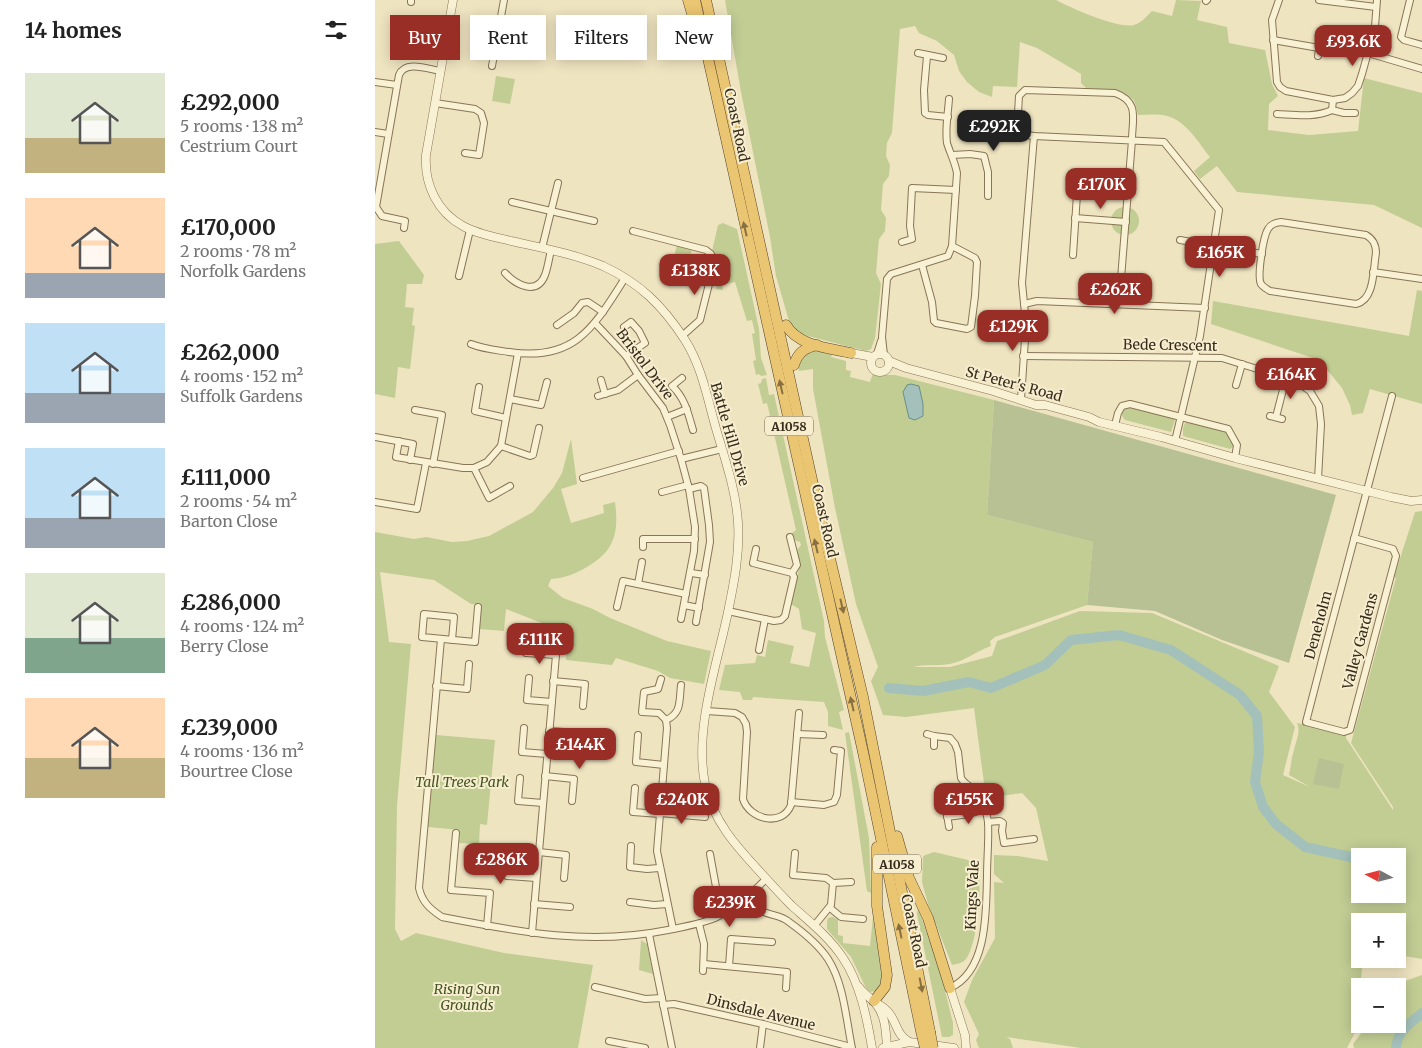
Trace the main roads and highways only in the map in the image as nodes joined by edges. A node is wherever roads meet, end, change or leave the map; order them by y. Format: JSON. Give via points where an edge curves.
{"nodes":[{"id":1,"x":688,"y":0,"type":"edge"},
{"id":2,"x":695,"y":0,"type":"edge"},
{"id":3,"x":706,"y":0,"type":"edge"},
{"id":4,"x":713,"y":0,"type":"edge"},
{"id":5,"x":727,"y":92,"type":"junction"},
{"id":6,"x":717,"y":100,"type":"junction"},
{"id":7,"x":742,"y":158,"type":"junction"},
{"id":8,"x":785,"y":325,"type":"junction"},
{"id":9,"x":817,"y":345,"type":"junction"},
{"id":10,"x":855,"y":354,"type":"road end"},
{"id":11,"x":794,"y":365,"type":"junction"},
{"id":12,"x":823,"y":525,"type":"junction"},
{"id":13,"x":863,"y":697,"type":"junction"},
{"id":14,"x":863,"y":752,"type":"junction"},
{"id":15,"x":950,"y":988,"type":"road end"},
{"id":16,"x":874,"y":1001,"type":"road end"},
{"id":17,"x":926,"y":1031,"type":"junction"},
{"id":18,"x":925,"y":1048,"type":"edge"},
{"id":19,"x":933,"y":1048,"type":"edge"}],
"edges":[{"from":1,"to":6,"type":"highway"},
{"from":2,"to":6,"type":"highway","name":"Coast Road","number":"A1058"},
{"from":3,"to":5,"type":"highway","name":"Coast Road","number":"A1058"},
{"from":4,"to":5,"type":"highway"},
{"from":5,"to":7,"type":"highway","name":"Coast Road","number":"A1058"},
{"from":14,"to":6,"type":"highway","name":"Coast Road","number":"A1058","one_way":true},
{"from":7,"to":8,"type":"highway"},
{"from":7,"to":12,"type":"highway","name":"Coast Road","number":"A1058"},
{"from":8,"to":9,"type":"highway","via":[[794,336]]},
{"from":8,"to":11,"type":"highway"},
{"from":9,"to":10,"type":"highway"},
{"from":9,"to":11,"type":"highway","via":[[801,352]]},
{"from":11,"to":12,"type":"highway"},
{"from":12,"to":13,"type":"highway","name":"Coast Road","number":"A1058","one_way":true},
{"from":13,"to":15,"type":"highway","via":[[907,872],[928,918]]},
{"from":13,"to":17,"type":"highway","name":"Coast Road","number":"A1058","one_way":true},
{"from":14,"to":16,"type":"highway","via":[[877,844],[877,906],[887,975],[885,987]]},
{"from":17,"to":14,"type":"highway","name":"Coast Road","number":"A1058","one_way":true},
{"from":17,"to":18,"type":"highway","name":"Coast Road","number":"A1058","bridge":true},
{"from":17,"to":19,"type":"highway","name":"Coast Road","number":"A1058","bridge":true}]}
